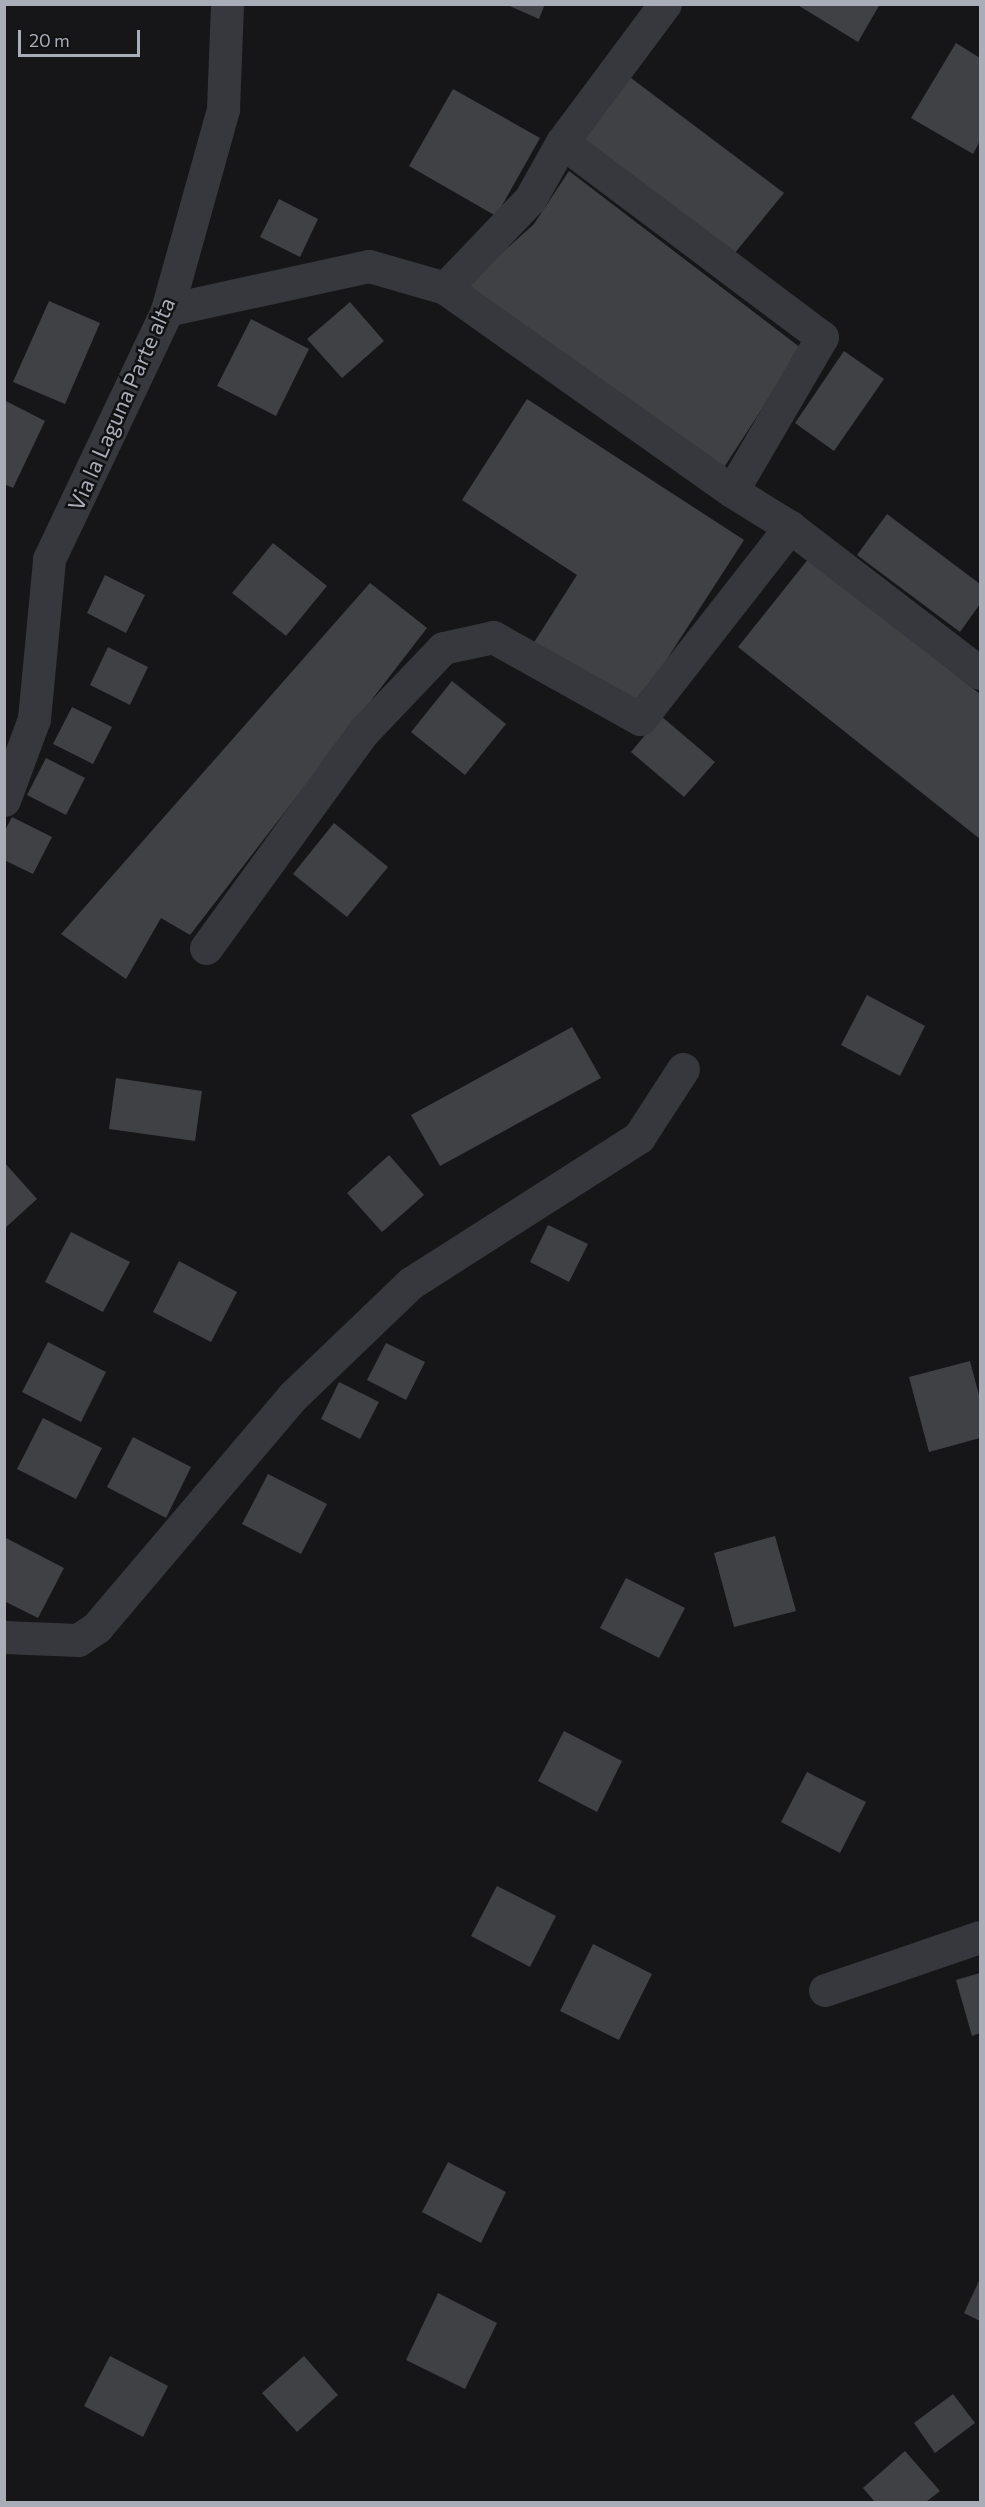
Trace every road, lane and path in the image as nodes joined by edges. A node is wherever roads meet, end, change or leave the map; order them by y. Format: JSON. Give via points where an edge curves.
{"nodes":[{"id":1,"x":227,"y":4,"type":"edge"},
{"id":2,"x":665,"y":4,"type":"edge"},
{"id":3,"x":562,"y":142,"type":"junction"},
{"id":4,"x":445,"y":288,"type":"junction"},
{"id":5,"x":167,"y":310,"type":"junction"},
{"id":6,"x":732,"y":491,"type":"junction"},
{"id":7,"x":790,"y":527,"type":"junction"},
{"id":8,"x":981,"y":673,"type":"edge"},
{"id":9,"x":4,"y":800,"type":"edge"},
{"id":10,"x":206,"y":948,"type":"dead end"},
{"id":11,"x":684,"y":1069,"type":"dead end"},
{"id":12,"x":4,"y":1637,"type":"edge"},
{"id":13,"x":981,"y":1937,"type":"edge"},
{"id":14,"x":825,"y":1989,"type":"dead end"}],
"edges":[{"from":1,"to":5,"type":"street","name":"Via la Laguna Parte alta","via":[[223,110]]},
{"from":2,"to":3,"type":"street"},
{"from":3,"to":4,"type":"street","via":[[530,199]]},
{"from":3,"to":6,"type":"street","via":[[822,337]]},
{"from":4,"to":5,"type":"street","via":[[369,266]]},
{"from":4,"to":6,"type":"street"},
{"from":5,"to":9,"type":"street","name":"Via la Laguna Parte alta","via":[[49,559],[34,719]]},
{"from":6,"to":7,"type":"street"},
{"from":7,"to":8,"type":"street"},
{"from":7,"to":10,"type":"street","via":[[640,719],[493,637],[442,648],[362,733]]},
{"from":11,"to":12,"type":"street","via":[[639,1137],[411,1283],[293,1396],[98,1627],[78,1640]]},
{"from":13,"to":14,"type":"street"}]}
